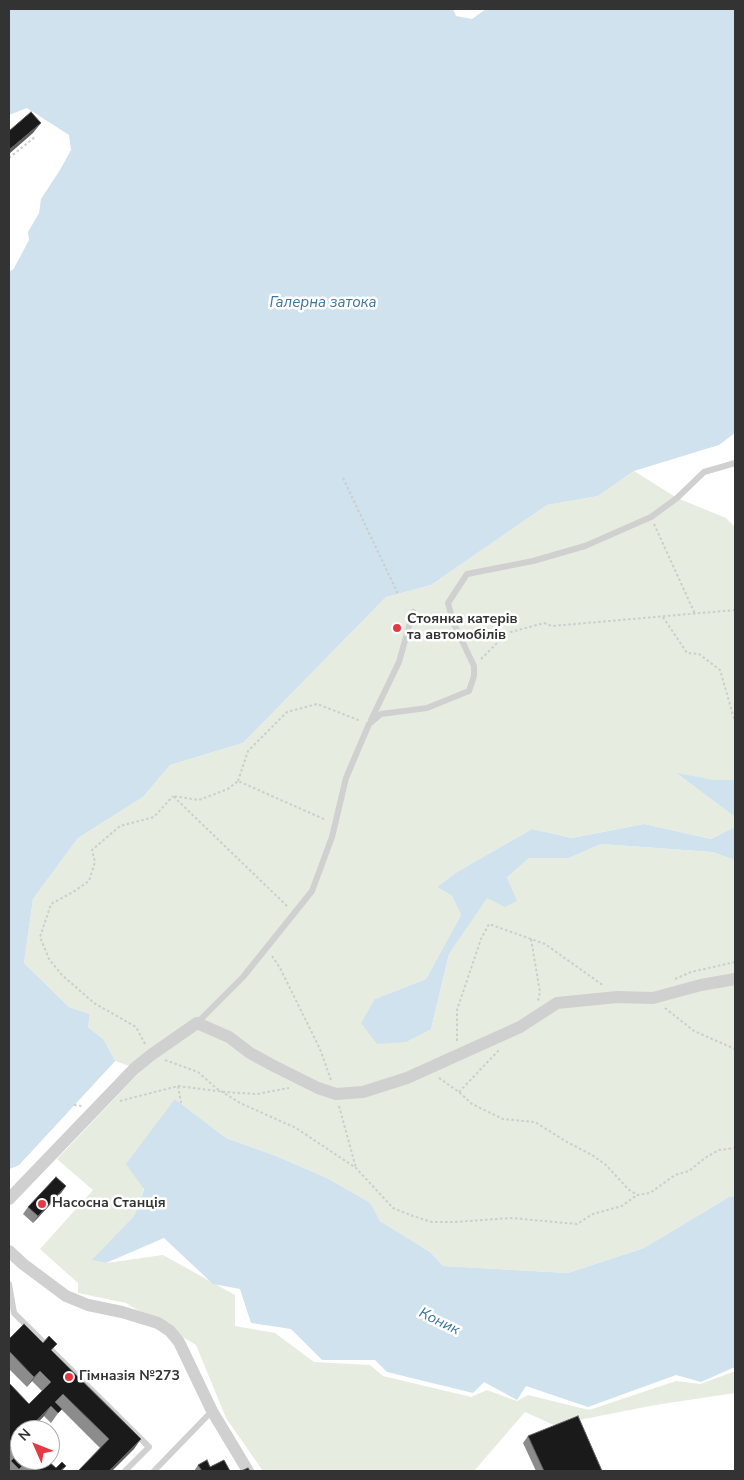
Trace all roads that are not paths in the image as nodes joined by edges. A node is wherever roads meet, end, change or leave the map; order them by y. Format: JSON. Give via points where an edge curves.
{"nodes":[{"id":1,"x":735,"y":462,"type":"edge"},
{"id":2,"x":413,"y":612,"type":"dead end"},
{"id":3,"x":369,"y":724,"type":"junction"},
{"id":4,"x":735,"y":979,"type":"edge"},
{"id":5,"x":197,"y":1023,"type":"junction"},
{"id":6,"x":9,"y":1199,"type":"edge"},
{"id":7,"x":9,"y":1251,"type":"edge"},
{"id":8,"x":9,"y":1284,"type":"edge"},
{"id":9,"x":14,"y":1313,"type":"junction"},
{"id":10,"x":9,"y":1318,"type":"edge"},
{"id":11,"x":212,"y":1411,"type":"junction"},
{"id":12,"x":125,"y":1471,"type":"edge"},
{"id":13,"x":154,"y":1471,"type":"edge"},
{"id":14,"x":248,"y":1471,"type":"edge"}],
"edges":[{"from":1,"to":3,"type":"lane","via":[[704,472],[651,517],[585,546],[533,561],[467,574],[448,603],[453,622],[474,666],[468,691],[427,708],[381,714]]},
{"from":2,"to":3,"type":"lane","via":[[399,662]]},
{"from":3,"to":5,"type":"lane","via":[[346,778],[335,824],[312,891],[243,977]]},
{"from":4,"to":5,"type":"street","via":[[653,998],[618,997],[557,1004],[520,1027],[457,1056],[407,1078],[363,1092],[336,1094],[250,1053],[229,1037]]},
{"from":5,"to":6,"type":"street","via":[[135,1068]]},
{"from":7,"to":11,"type":"street","via":[[66,1296],[158,1323],[170,1331],[179,1342]]},
{"from":8,"to":9,"type":"lane"},
{"from":9,"to":10,"type":"lane"},
{"from":9,"to":12,"type":"lane","via":[[149,1447]]},
{"from":11,"to":13,"type":"lane"},
{"from":11,"to":14,"type":"street"}]}
